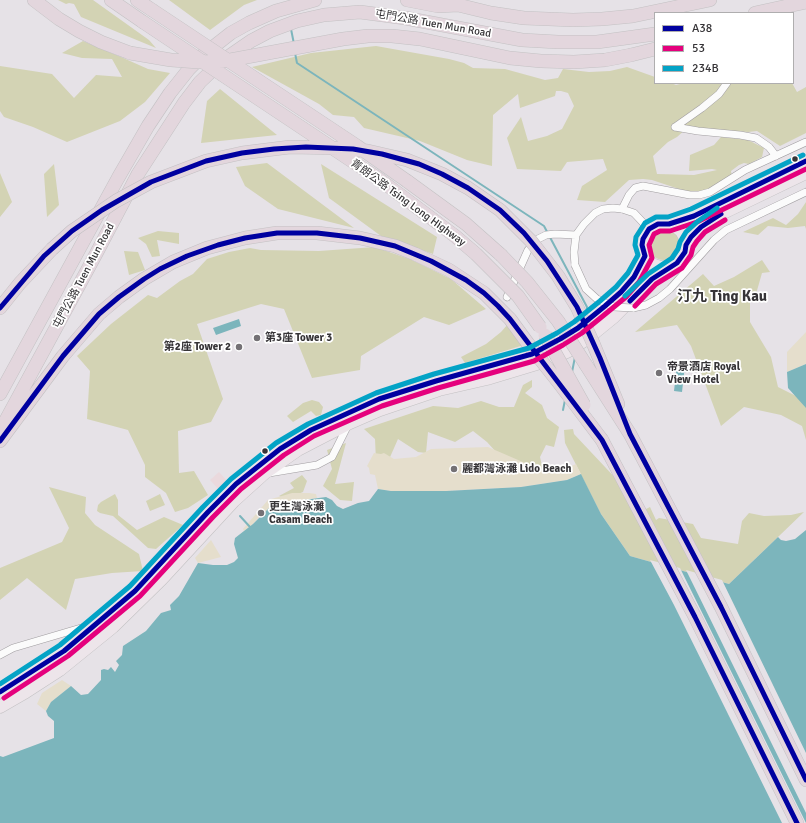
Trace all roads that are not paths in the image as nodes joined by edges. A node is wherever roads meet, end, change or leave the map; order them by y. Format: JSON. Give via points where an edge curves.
{"nodes":[{"id":1,"x":34,"y":0,"type":"edge"},
{"id":2,"x":111,"y":0,"type":"edge"},
{"id":3,"x":137,"y":0,"type":"edge"},
{"id":4,"x":315,"y":0,"type":"edge"},
{"id":5,"x":407,"y":0,"type":"edge"},
{"id":6,"x":710,"y":0,"type":"edge"},
{"id":7,"x":806,"y":2,"type":"edge"},
{"id":8,"x":455,"y":3,"type":"edge"},
{"id":9,"x":654,"y":12,"type":"edge"},
{"id":10,"x":655,"y":12,"type":"edge"},
{"id":11,"x":760,"y":12,"type":"edge"},
{"id":12,"x":654,"y":34,"type":"edge"},
{"id":13,"x":654,"y":49,"type":"edge"},
{"id":14,"x":726,"y":84,"type":"edge"},
{"id":15,"x":806,"y":142,"type":"edge"},
{"id":16,"x":776,"y":156,"type":"junction"},
{"id":17,"x":806,"y":161,"type":"edge"},
{"id":18,"x":806,"y":173,"type":"edge"},
{"id":19,"x":806,"y":192,"type":"edge"},
{"id":20,"x":622,"y":209,"type":"junction"},
{"id":21,"x":669,"y":224,"type":"junction"},
{"id":22,"x":649,"y":229,"type":"junction"},
{"id":23,"x":576,"y":236,"type":"junction"},
{"id":24,"x":686,"y":245,"type":"junction"},
{"id":25,"x":645,"y":256,"type":"junction"},
{"id":26,"x":671,"y":266,"type":"junction"},
{"id":27,"x":507,"y":297,"type":"dead end"},
{"id":28,"x":0,"y":308,"type":"edge"},
{"id":29,"x":0,"y":394,"type":"edge"},
{"id":30,"x":350,"y":423,"type":"junction"},
{"id":31,"x":0,"y":431,"type":"edge"},
{"id":32,"x":630,"y":434,"type":"junction"},
{"id":33,"x":602,"y":440,"type":"junction"},
{"id":34,"x":0,"y":441,"type":"edge"},
{"id":35,"x":265,"y":473,"type":"junction"},
{"id":36,"x":100,"y":621,"type":"junction"},
{"id":37,"x":0,"y":656,"type":"edge"},
{"id":38,"x":0,"y":692,"type":"edge"},
{"id":39,"x":0,"y":707,"type":"edge"},
{"id":40,"x":806,"y":780,"type":"edge"},
{"id":41,"x":797,"y":823,"type":"edge"}],
"edges":[{"from":1,"to":13,"type":"highway","bridge":true,"via":[[59,19],[101,42],[130,53],[171,60],[225,61],[368,36],[420,39],[510,58],[541,61],[605,60]]},
{"from":2,"to":33,"type":"highway","name":"青朗公路 Tsing Long Highway","bridge":true,"via":[[379,179],[476,254],[518,296],[540,327]]},
{"from":3,"to":32,"type":"highway","name":"青朗公路 Tsing Long Highway","bridge":true,"via":[[386,166],[489,244],[527,282],[558,321]]},
{"from":4,"to":29,"type":"highway","name":"屯門公路 Tuen Mun Road","via":[[276,11],[249,23],[203,55],[189,69],[148,126]]},
{"from":5,"to":8,"type":"highway","name":"屯門公路 Tuen Mun Road","via":[[438,6]]},
{"from":6,"to":10,"type":"highway","name":"屯門公路 Tuen Mun Road"},
{"from":7,"to":11,"type":"highway"},
{"from":8,"to":9,"type":"highway","name":"屯門公路 Tuen Mun Road","via":[[512,16],[545,19],[602,19]]},
{"from":12,"to":31,"type":"highway","name":"屯門公路 Tuen Mun Road","bridge":true,"via":[[597,42],[522,40],[360,12],[324,15],[290,23],[251,41],[216,65],[200,82],[138,174]]},
{"from":14,"to":16,"type":"street","via":[[719,94],[675,127],[756,138],[769,147]]},
{"from":15,"to":16,"type":"street"},
{"from":16,"to":20,"type":"street","via":[[745,170],[719,188],[699,195],[644,186],[635,188]]},
{"from":17,"to":21,"type":"main road","via":[[694,216]]},
{"from":18,"to":24,"type":"main road","via":[[717,216],[701,227]]},
{"from":19,"to":23,"type":"street","bridge":true,"via":[[726,230],[670,289],[659,298],[633,308],[614,307],[597,299],[586,289],[575,265]]},
{"from":20,"to":22,"type":"street","via":[[634,213]]},
{"from":20,"to":23,"type":"street","via":[[603,209],[584,224]]},
{"from":21,"to":22,"type":"main road","via":[[658,224]]},
{"from":21,"to":24,"type":"main road","via":[[681,231]]},
{"from":22,"to":25,"type":"main road","via":[[642,245]]},
{"from":23,"to":27,"type":"street","via":[[554,234],[542,237],[532,244]]},
{"from":24,"to":26,"type":"main road","via":[[682,258]]},
{"from":25,"to":26,"type":"main road","via":[[654,265]]},
{"from":25,"to":36,"type":"main road","bridge":true,"via":[[634,277],[605,306],[578,328],[532,354],[379,399],[296,439],[269,457],[236,484],[154,572]]},
{"from":26,"to":30,"type":"main road","bridge":true,"via":[[652,279],[614,317],[567,352],[487,379],[416,397]]},
{"from":28,"to":32,"type":"highway","bridge":true,"via":[[20,282],[72,231],[102,210],[151,182],[187,167],[225,156],[274,149],[323,147],[368,151],[413,162],[442,174],[480,195],[510,219],[540,251],[577,307]]},
{"from":30,"to":35,"type":"main road","via":[[298,450]]},
{"from":30,"to":35,"type":"street","via":[[332,458],[317,465]]},
{"from":32,"to":40,"type":"highway","via":[[721,607]]},
{"from":33,"to":34,"type":"highway","bridge":true,"via":[[510,319],[484,293],[449,270],[395,246],[360,238],[322,233],[277,233],[207,248],[173,262],[132,287],[99,314],[63,356]]},
{"from":33,"to":41,"type":"highway","via":[[695,617]]},
{"from":35,"to":39,"type":"main road","via":[[222,512],[162,579],[113,627],[48,678]]},
{"from":36,"to":37,"type":"street","via":[[13,648]]},
{"from":36,"to":38,"type":"main road","via":[[75,643]]}]}
